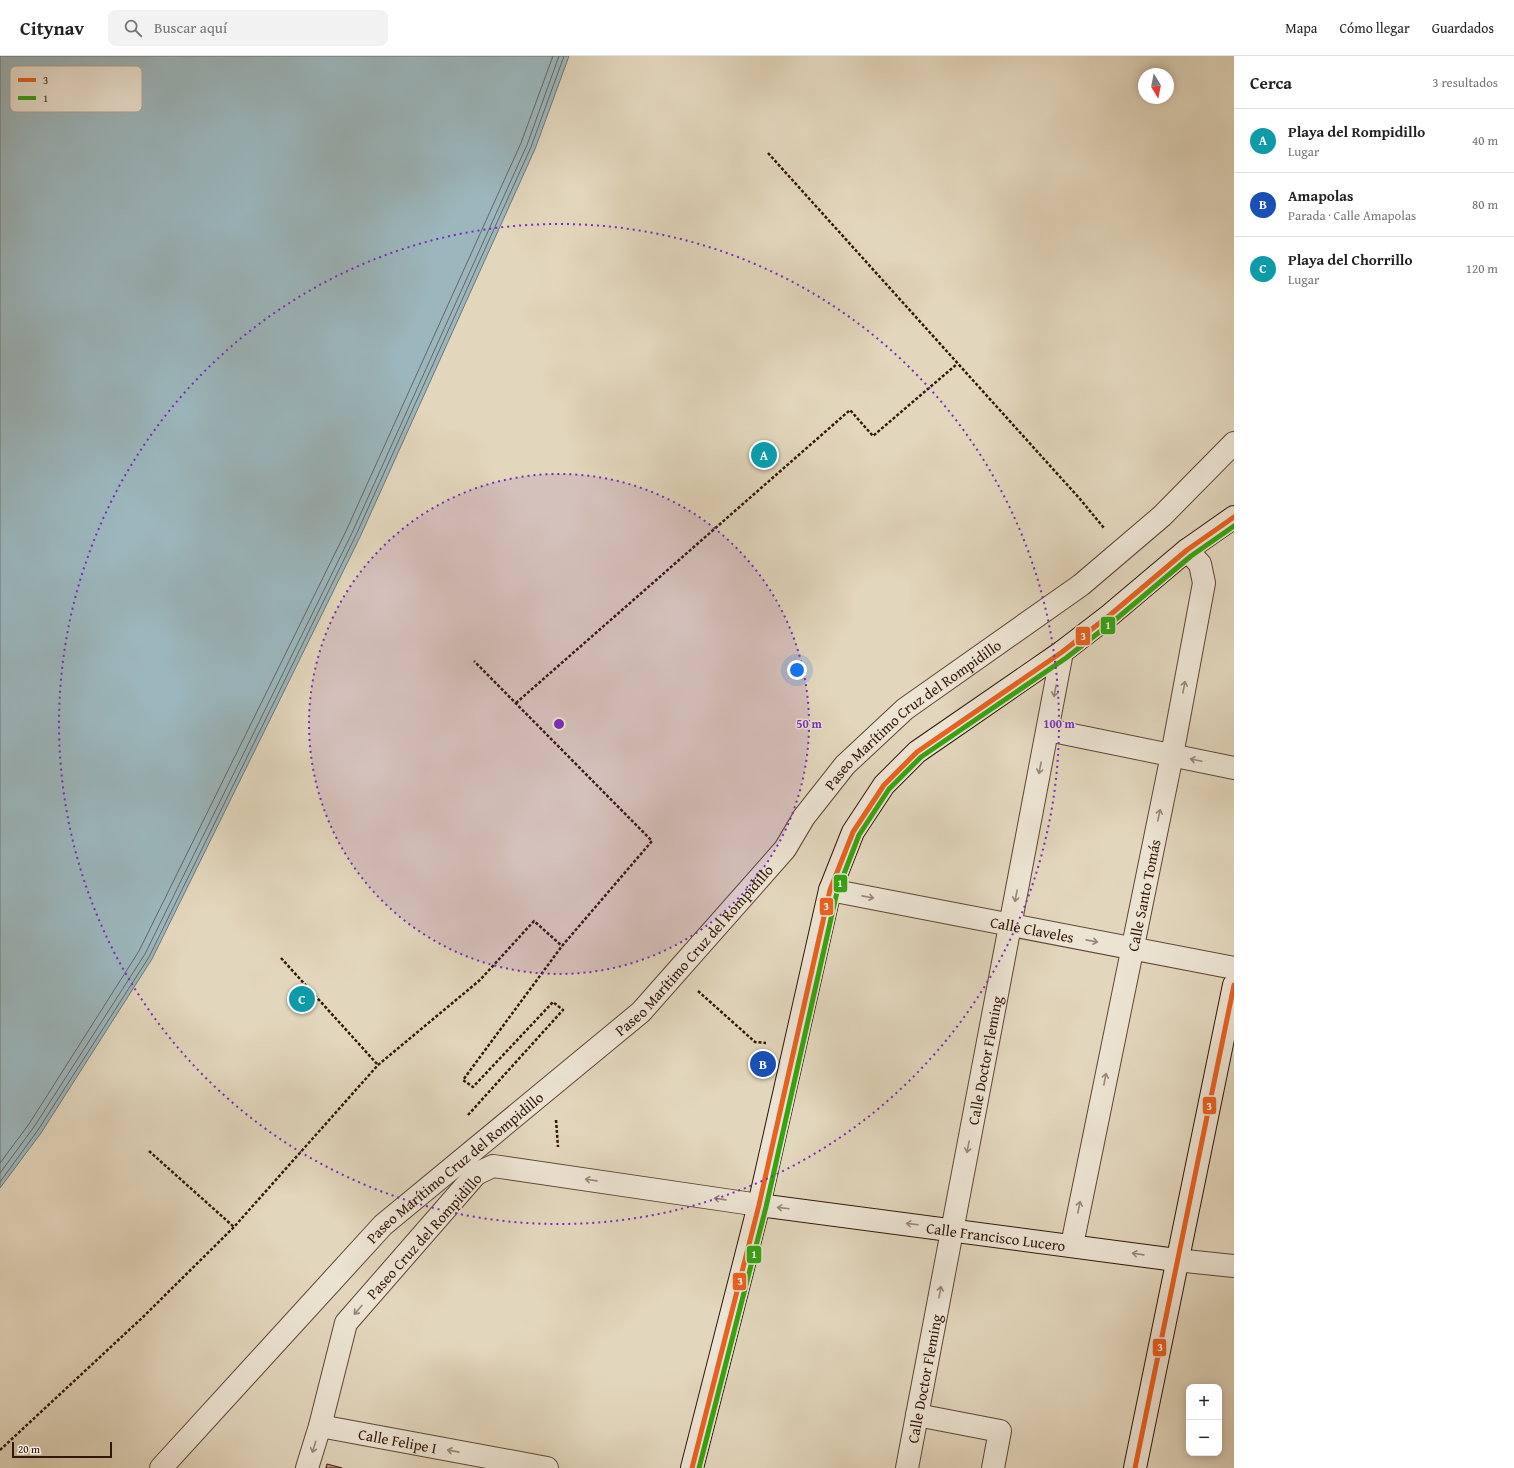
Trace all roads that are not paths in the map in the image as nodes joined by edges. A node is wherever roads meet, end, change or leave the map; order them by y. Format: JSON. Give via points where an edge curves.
{"nodes":[{"id":1,"x":1234,"y":443,"type":"edge"},
{"id":2,"x":1234,"y":517,"type":"edge"},
{"id":3,"x":1187,"y":550,"type":"junction"},
{"id":4,"x":1062,"y":652,"type":"junction"},
{"id":5,"x":1048,"y":730,"type":"junction"},
{"id":6,"x":1172,"y":755,"type":"junction"},
{"id":7,"x":1234,"y":768,"type":"edge"},
{"id":8,"x":830,"y":890,"type":"junction"},
{"id":9,"x":1010,"y":924,"type":"junction"},
{"id":10,"x":1132,"y":948,"type":"junction"},
{"id":11,"x":1234,"y":968,"type":"edge"},
{"id":12,"x":1234,"y":985,"type":"edge"},
{"id":13,"x":758,"y":1205,"type":"junction"},
{"id":14,"x":952,"y":1229,"type":"junction"},
{"id":15,"x":1072,"y":1245,"type":"junction"},
{"id":16,"x":1176,"y":1260,"type":"junction"},
{"id":17,"x":1234,"y":1266,"type":"edge"},
{"id":18,"x":917,"y":1415,"type":"junction"},
{"id":19,"x":320,"y":1426,"type":"junction"},
{"id":20,"x":484,"y":1462,"type":"edge"},
{"id":21,"x":161,"y":1468,"type":"edge"},
{"id":22,"x":307,"y":1468,"type":"edge"},
{"id":23,"x":547,"y":1468,"type":"edge"},
{"id":24,"x":692,"y":1468,"type":"edge"},
{"id":25,"x":907,"y":1468,"type":"edge"},
{"id":26,"x":993,"y":1468,"type":"edge"},
{"id":27,"x":1135,"y":1468,"type":"edge"}],
"edges":[{"from":1,"to":21,"type":"street","name":"Paseo Marítimo Cruz del Rompidillo","via":[[1162,516],[1081,585],[905,709],[845,765],[804,817],[785,849],[641,1012],[383,1225]]},
{"from":2,"to":3,"type":"street"},
{"from":3,"to":4,"type":"street"},
{"from":6,"to":3,"type":"street","name":"Calle Santo Tomás","one_way":true,"via":[[1204,583],[1200,564]]},
{"from":4,"to":5,"type":"street","name":"Calle Doctor Fleming","one_way":true},
{"from":4,"to":8,"type":"street","via":[[917,752],[884,785],[853,832]]},
{"from":5,"to":6,"type":"street"},
{"from":5,"to":9,"type":"street","name":"Calle Doctor Fleming","one_way":true},
{"from":7,"to":6,"type":"street","one_way":true},
{"from":10,"to":6,"type":"street","name":"Calle Santo Tomás","one_way":true},
{"from":8,"to":9,"type":"street","name":"Calle Claveles","one_way":true},
{"from":8,"to":13,"type":"street"},
{"from":9,"to":10,"type":"street","name":"Calle Claveles","one_way":true},
{"from":9,"to":14,"type":"street","name":"Calle Doctor Fleming","one_way":true},
{"from":10,"to":11,"type":"street","name":"Calle Claveles"},
{"from":15,"to":10,"type":"street","name":"Calle Santo Tomás","one_way":true},
{"from":12,"to":16,"type":"street"},
{"from":14,"to":13,"type":"street","name":"Calle Francisco Lucero","one_way":true},
{"from":13,"to":19,"type":"street","name":"Paseo Cruz del Rompidillo","one_way":true,"via":[[493,1166],[476,1174],[346,1323]]},
{"from":13,"to":24,"type":"street"},
{"from":14,"to":15,"type":"street","name":"Calle Francisco Lucero"},
{"from":18,"to":14,"type":"street","name":"Calle Doctor Fleming","one_way":true},
{"from":16,"to":15,"type":"street","name":"Calle Francisco Lucero","one_way":true},
{"from":16,"to":17,"type":"street","name":"Calle Francisco Lucero"},
{"from":16,"to":27,"type":"street"},
{"from":18,"to":25,"type":"street","name":"Calle Doctor Fleming"},
{"from":18,"to":26,"type":"street","via":[[1000,1431]]},
{"from":20,"to":19,"type":"street","name":"Calle Felipe I","one_way":true},
{"from":19,"to":22,"type":"street","name":"Paseo Cruz del Rompidillo","one_way":true},
{"from":20,"to":23,"type":"street","name":"Calle Felipe I"}]}
